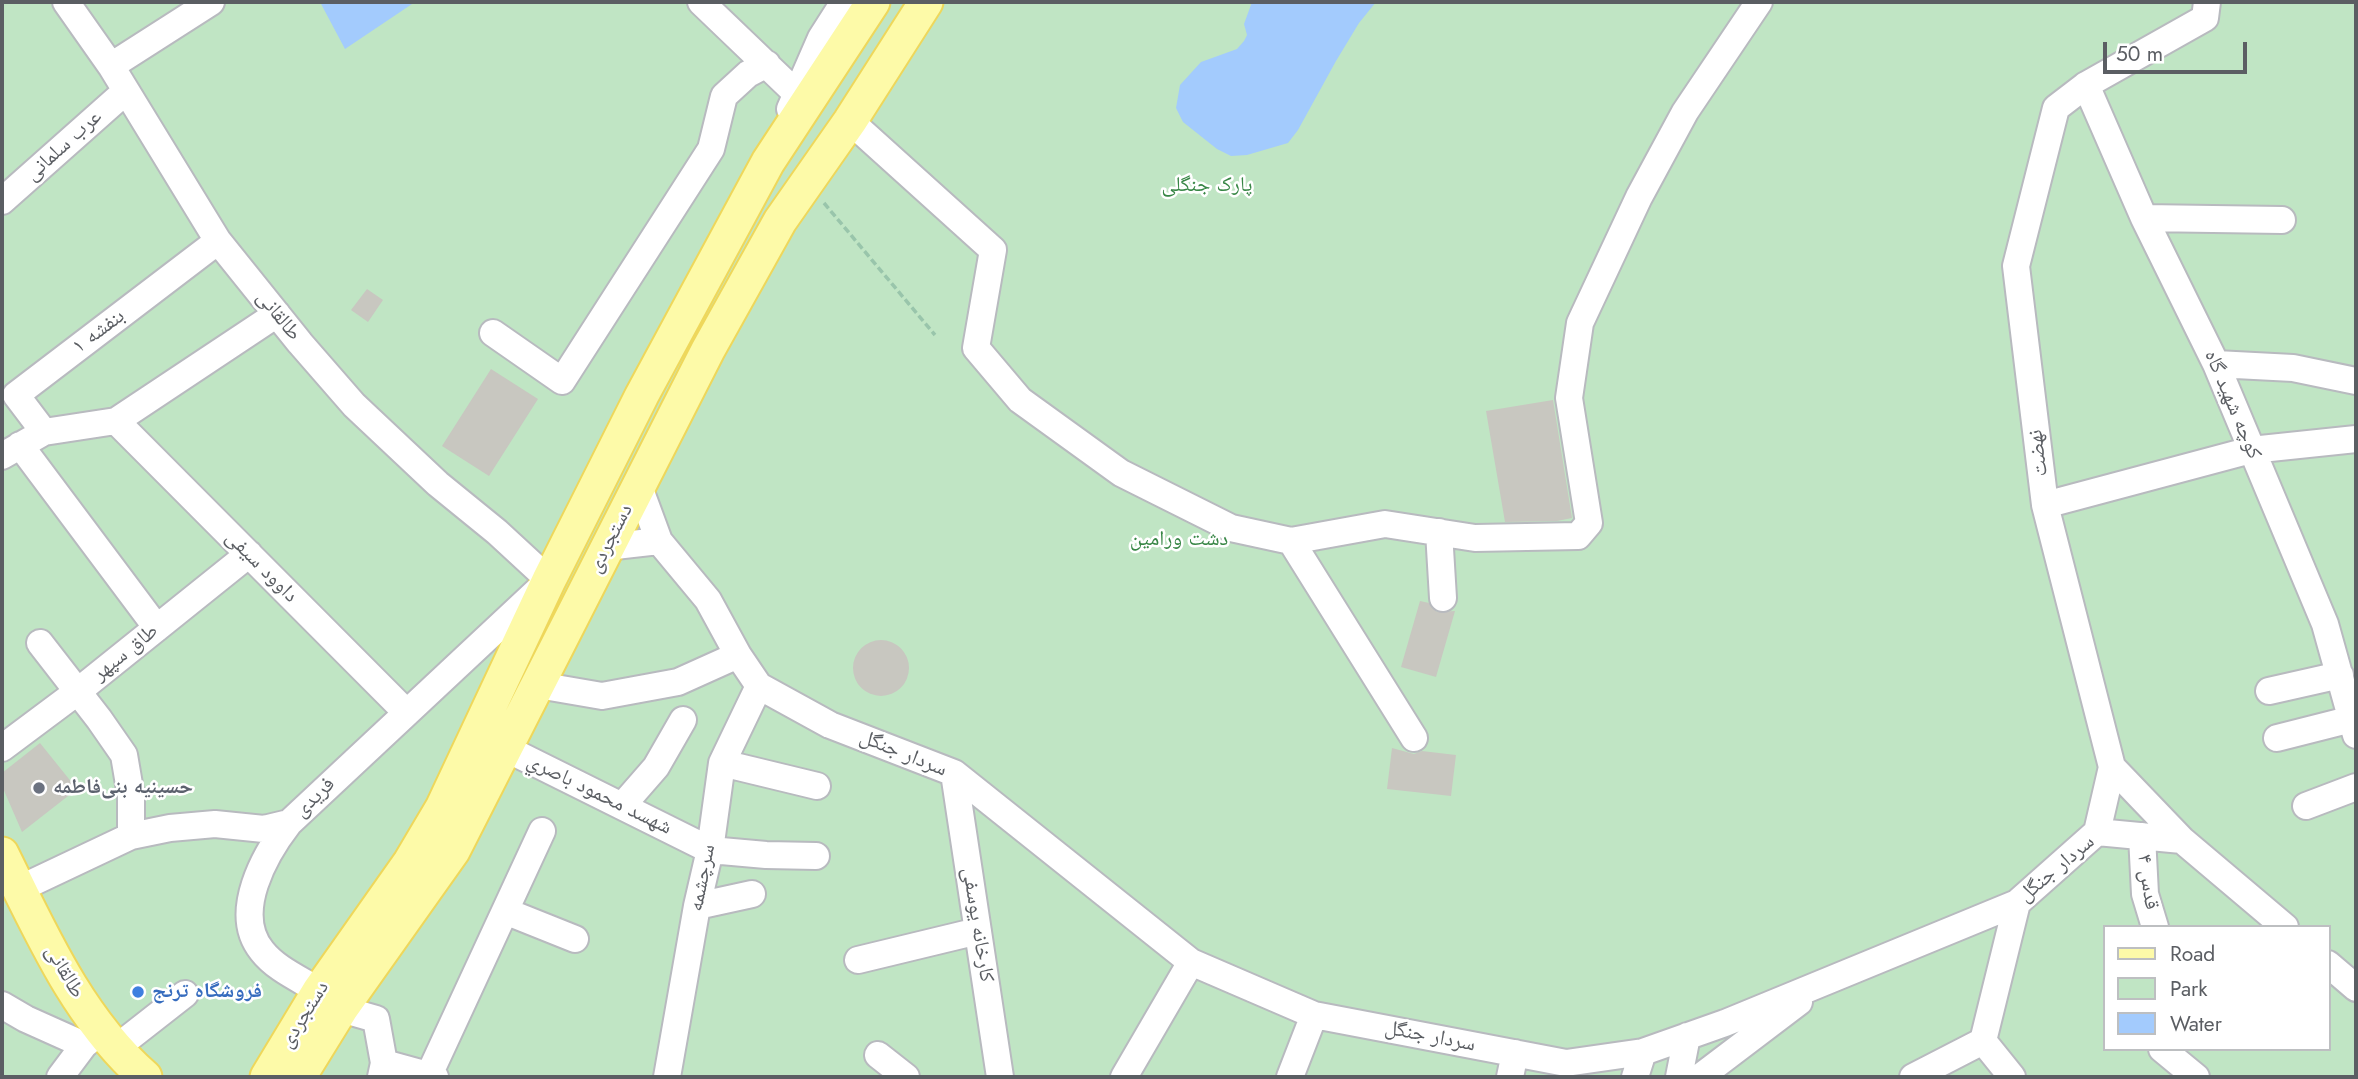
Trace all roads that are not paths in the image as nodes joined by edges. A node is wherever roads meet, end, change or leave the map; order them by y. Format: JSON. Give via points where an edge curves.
{"nodes":[{"id":1,"x":66,"y":2,"type":"edge"},
{"id":2,"x":211,"y":2,"type":"edge"},
{"id":3,"x":701,"y":2,"type":"edge"},
{"id":4,"x":844,"y":2,"type":"edge"},
{"id":5,"x":873,"y":2,"type":"edge"},
{"id":6,"x":926,"y":2,"type":"edge"},
{"id":7,"x":1759,"y":2,"type":"edge"},
{"id":8,"x":2207,"y":2,"type":"edge"},
{"id":9,"x":767,"y":64,"type":"junction"},
{"id":10,"x":111,"y":66,"type":"junction"},
{"id":11,"x":2085,"y":85,"type":"junction"},
{"id":12,"x":126,"y":91,"type":"junction"},
{"id":13,"x":797,"y":94,"type":"junction"},
{"id":14,"x":850,"y":121,"type":"junction"},
{"id":15,"x":768,"y":162,"type":"junction"},
{"id":16,"x":2,"y":201,"type":"edge"},
{"id":17,"x":2144,"y":218,"type":"junction"},
{"id":18,"x":2282,"y":220,"type":"dead end"},
{"id":19,"x":218,"y":241,"type":"junction"},
{"id":20,"x":277,"y":314,"type":"junction"},
{"id":21,"x":493,"y":332,"type":"dead end"},
{"id":22,"x":2216,"y":363,"type":"junction"},
{"id":23,"x":2356,"y":382,"type":"edge"},
{"id":24,"x":116,"y":421,"type":"junction"},
{"id":25,"x":44,"y":432,"type":"junction"},
{"id":26,"x":2356,"y":439,"type":"edge"},
{"id":27,"x":2251,"y":450,"type":"junction"},
{"id":28,"x":11,"y":451,"type":"edge"},
{"id":29,"x":638,"y":484,"type":"junction"},
{"id":30,"x":2045,"y":505,"type":"junction"},
{"id":31,"x":1439,"y":532,"type":"junction"},
{"id":32,"x":659,"y":541,"type":"junction"},
{"id":33,"x":1291,"y":541,"type":"junction"},
{"id":34,"x":607,"y":547,"type":"junction"},
{"id":35,"x":249,"y":554,"type":"junction"},
{"id":36,"x":549,"y":580,"type":"junction"},
{"id":37,"x":1443,"y":598,"type":"dead end"},
{"id":38,"x":157,"y":628,"type":"junction"},
{"id":39,"x":40,"y":643,"type":"dead end"},
{"id":40,"x":738,"y":655,"type":"junction"},
{"id":41,"x":2340,"y":675,"type":"junction"},
{"id":42,"x":538,"y":685,"type":"junction"},
{"id":43,"x":759,"y":686,"type":"junction"},
{"id":44,"x":2269,"y":691,"type":"dead end"},
{"id":45,"x":78,"y":692,"type":"junction"},
{"id":46,"x":406,"y":712,"type":"junction"},
{"id":47,"x":683,"y":720,"type":"dead end"},
{"id":48,"x":2354,"y":727,"type":"edge"},
{"id":49,"x":1414,"y":738,"type":"dead end"},
{"id":50,"x":2277,"y":738,"type":"dead end"},
{"id":51,"x":2,"y":748,"type":"edge"},
{"id":52,"x":505,"y":748,"type":"junction"},
{"id":53,"x":722,"y":763,"type":"junction"},
{"id":54,"x":2112,"y":767,"type":"junction"},
{"id":55,"x":954,"y":773,"type":"junction"},
{"id":56,"x":817,"y":786,"type":"dead end"},
{"id":57,"x":2356,"y":787,"type":"edge"},
{"id":58,"x":622,"y":806,"type":"junction"},
{"id":59,"x":2306,"y":806,"type":"dead end"},
{"id":60,"x":289,"y":823,"type":"junction"},
{"id":61,"x":542,"y":831,"type":"dead end"},
{"id":62,"x":2097,"y":832,"type":"junction"},
{"id":63,"x":131,"y":836,"type":"junction"},
{"id":64,"x":2142,"y":836,"type":"junction"},
{"id":65,"x":2182,"y":840,"type":"junction"},
{"id":66,"x":710,"y":850,"type":"junction"},
{"id":67,"x":2,"y":854,"type":"edge"},
{"id":68,"x":816,"y":856,"type":"dead end"},
{"id":69,"x":19,"y":889,"type":"junction"},
{"id":70,"x":752,"y":894,"type":"dead end"},
{"id":71,"x":2017,"y":903,"type":"junction"},
{"id":72,"x":697,"y":906,"type":"junction"},
{"id":73,"x":505,"y":911,"type":"junction"},
{"id":74,"x":2154,"y":925,"type":"edge"},
{"id":75,"x":2282,"y":925,"type":"edge"},
{"id":76,"x":978,"y":931,"type":"junction"},
{"id":77,"x":575,"y":939,"type":"dead end"},
{"id":78,"x":858,"y":960,"type":"dead end"},
{"id":79,"x":1191,"y":962,"type":"junction"},
{"id":80,"x":2330,"y":966,"type":"edge"},
{"id":81,"x":1826,"y":982,"type":"junction"},
{"id":82,"x":2356,"y":988,"type":"edge"},
{"id":83,"x":185,"y":994,"type":"dead end"},
{"id":84,"x":330,"y":1000,"type":"junction"},
{"id":85,"x":2,"y":1005,"type":"edge"},
{"id":86,"x":1314,"y":1015,"type":"junction"},
{"id":87,"x":1687,"y":1036,"type":"junction"},
{"id":88,"x":101,"y":1041,"type":"junction"},
{"id":89,"x":1983,"y":1041,"type":"junction"},
{"id":90,"x":2164,"y":1051,"type":"edge"},
{"id":91,"x":1643,"y":1052,"type":"junction"},
{"id":92,"x":878,"y":1055,"type":"dead end"},
{"id":93,"x":1512,"y":1065,"type":"edge"},
{"id":94,"x":382,"y":1070,"type":"edge"},
{"id":95,"x":432,"y":1076,"type":"edge"},
{"id":96,"x":60,"y":1077,"type":"edge"},
{"id":97,"x":145,"y":1077,"type":"edge"},
{"id":98,"x":267,"y":1077,"type":"edge"},
{"id":99,"x":299,"y":1077,"type":"edge"},
{"id":100,"x":667,"y":1077,"type":"edge"},
{"id":101,"x":906,"y":1077,"type":"edge"},
{"id":102,"x":1000,"y":1077,"type":"edge"},
{"id":103,"x":1124,"y":1077,"type":"edge"},
{"id":104,"x":1290,"y":1077,"type":"edge"},
{"id":105,"x":1635,"y":1077,"type":"edge"},
{"id":106,"x":1679,"y":1077,"type":"edge"},
{"id":107,"x":1700,"y":1077,"type":"edge"},
{"id":108,"x":1913,"y":1077,"type":"edge"},
{"id":109,"x":2012,"y":1077,"type":"edge"},
{"id":110,"x":2196,"y":1077,"type":"edge"}],
"edges":[{"from":1,"to":10,"type":"street","name":"طالقانی"},
{"from":2,"to":10,"type":"street"},
{"from":3,"to":9,"type":"street"},
{"from":4,"to":13,"type":"street","via":[[821,38]]},
{"from":5,"to":15,"type":"main road","name":"دستجردی"},
{"from":6,"to":14,"type":"main road","name":"دستجردی"},
{"from":7,"to":31,"type":"street","via":[[1685,112],[1580,323],[1569,398],[1589,523],[1578,536],[1475,538]]},
{"from":8,"to":11,"type":"street","name":"نهضت","via":[[2205,18]]},
{"from":9,"to":13,"type":"street"},
{"from":9,"to":21,"type":"street","via":[[724,96],[711,149],[562,381]]},
{"from":10,"to":12,"type":"street","name":"طالقانی"},
{"from":11,"to":17,"type":"street","name":"کوچه شهید گاه"},
{"from":11,"to":30,"type":"street","name":"نهضت","via":[[2056,108],[2016,266]]},
{"from":12,"to":16,"type":"street","name":"عرب سلمانی"},
{"from":12,"to":19,"type":"street","name":"طالقانی"},
{"from":13,"to":15,"type":"street"},
{"from":14,"to":29,"type":"main road","name":"دستجردی","via":[[780,222]]},
{"from":14,"to":33,"type":"street","via":[[993,250],[976,348],[1020,400],[1121,473],[1231,528]]},
{"from":15,"to":36,"type":"main road","name":"دستجردی"},
{"from":17,"to":18,"type":"street"},
{"from":17,"to":22,"type":"street","name":"کوچه شهید گاه"},
{"from":19,"to":20,"type":"street","name":"طالقانی"},
{"from":19,"to":25,"type":"street","name":"بنفشه ۱","via":[[16,395]]},
{"from":20,"to":24,"type":"street"},
{"from":20,"to":36,"type":"street","name":"طالقانی","via":[[354,405]]},
{"from":22,"to":23,"type":"street","via":[[2292,368]]},
{"from":22,"to":27,"type":"street","name":"کوچه شهید گاه"},
{"from":24,"to":25,"type":"street"},
{"from":24,"to":35,"type":"street","name":"داوود سیفی"},
{"from":25,"to":28,"type":"street"},
{"from":26,"to":27,"type":"street"},
{"from":27,"to":30,"type":"street"},
{"from":27,"to":41,"type":"street","name":"کوچه شهید گاه","via":[[2325,624]]},
{"from":28,"to":38,"type":"street"},
{"from":29,"to":32,"type":"street","name":"سردار جنگل"},
{"from":29,"to":34,"type":"main road","name":"دستجردی"},
{"from":30,"to":54,"type":"street","name":"نهضت"},
{"from":31,"to":33,"type":"street","via":[[1385,524]]},
{"from":31,"to":37,"type":"street"},
{"from":32,"to":34,"type":"street"},
{"from":32,"to":40,"type":"street","name":"سردار جنگل","via":[[708,600]]},
{"from":33,"to":49,"type":"street"},
{"from":34,"to":42,"type":"main road","name":"دستجردی"},
{"from":35,"to":38,"type":"street","name":"طاق سپهر"},
{"from":35,"to":46,"type":"street","name":"داوود سیفی"},
{"from":36,"to":46,"type":"street","name":"فریدی"},
{"from":36,"to":84,"type":"main road","name":"دستجردی","via":[[442,808]]},
{"from":38,"to":45,"type":"street","name":"طاق سپهر"},
{"from":39,"to":45,"type":"street"},
{"from":40,"to":42,"type":"street","via":[[678,682],[602,696]]},
{"from":40,"to":43,"type":"street","name":"سردار جنگل"},
{"from":41,"to":44,"type":"street"},
{"from":41,"to":48,"type":"street","name":"کوچه شهید گاه"},
{"from":42,"to":52,"type":"main road","name":"دستجردی"},
{"from":43,"to":53,"type":"street","name":"سرچشمه"},
{"from":43,"to":55,"type":"street","name":"سردار جنگل","via":[[830,725]]},
{"from":45,"to":51,"type":"street","name":"طاق سپهر"},
{"from":45,"to":63,"type":"street","via":[[124,755]]},
{"from":46,"to":60,"type":"street","name":"فریدی"},
{"from":47,"to":58,"type":"street","via":[[656,767]]},
{"from":48,"to":50,"type":"street"},
{"from":52,"to":58,"type":"street","name":"شهسد محمود باصري"},
{"from":52,"to":84,"type":"main road","name":"دستجردی","via":[[453,851]]},
{"from":53,"to":56,"type":"street"},
{"from":53,"to":66,"type":"street","name":"سرچشمه"},
{"from":54,"to":62,"type":"street","name":"نهضت"},
{"from":54,"to":65,"type":"street"},
{"from":55,"to":76,"type":"street","name":"کارخانه یوسفی"},
{"from":55,"to":79,"type":"street","name":"سردار جنگل"},
{"from":57,"to":59,"type":"street"},
{"from":58,"to":66,"type":"street","name":"شهسد محمود باصري"},
{"from":60,"to":63,"type":"street","name":"فریدی","via":[[264,829],[215,824]]},
{"from":60,"to":84,"type":"street","via":[[258,876],[251,904],[252,933],[270,959]]},
{"from":61,"to":73,"type":"street"},
{"from":62,"to":64,"type":"street","name":"سردار جنگل"},
{"from":62,"to":71,"type":"street","name":"سردار جنگل"},
{"from":63,"to":69,"type":"street","name":"فریدی"},
{"from":64,"to":65,"type":"street","name":"سردار جنگل"},
{"from":64,"to":74,"type":"street","name":"قدس ۴","via":[[2145,894]]},
{"from":65,"to":75,"type":"street"},
{"from":66,"to":68,"type":"street","name":"شهسد محمود باصري"},
{"from":66,"to":72,"type":"street","name":"سرچشمه"},
{"from":67,"to":69,"type":"main road","name":"طالقانی"},
{"from":69,"to":88,"type":"main road","name":"طالقانی"},
{"from":70,"to":72,"type":"street"},
{"from":71,"to":81,"type":"street","name":"سردار جنگل"},
{"from":71,"to":89,"type":"street"},
{"from":72,"to":100,"type":"street","name":"سرچشمه"},
{"from":73,"to":77,"type":"street"},
{"from":73,"to":95,"type":"street"},
{"from":76,"to":78,"type":"street"},
{"from":76,"to":102,"type":"street","name":"کارخانه یوسفی"},
{"from":79,"to":86,"type":"street","name":"سردار جنگل"},
{"from":79,"to":103,"type":"street"},
{"from":80,"to":82,"type":"street"},
{"from":81,"to":87,"type":"street","name":"سردار جنگل"},
{"from":81,"to":107,"type":"street"},
{"from":83,"to":88,"type":"street"},
{"from":84,"to":94,"type":"street","via":[[376,1019]]},
{"from":84,"to":98,"type":"main road","name":"دستجردی"},
{"from":84,"to":99,"type":"main road","name":"دستجردی"},
{"from":85,"to":88,"type":"street","via":[[26,1019]]},
{"from":86,"to":93,"type":"street","name":"سردار جنگل"},
{"from":86,"to":104,"type":"street"},
{"from":87,"to":91,"type":"street","name":"سردار جنگل"},
{"from":87,"to":106,"type":"street"},
{"from":88,"to":96,"type":"street"},
{"from":88,"to":97,"type":"main road","name":"طالقانی"},
{"from":89,"to":108,"type":"street"},
{"from":89,"to":109,"type":"street"},
{"from":90,"to":110,"type":"street"},
{"from":91,"to":93,"type":"street","name":"سردار جنگل"},
{"from":91,"to":105,"type":"street"},
{"from":92,"to":101,"type":"street"},
{"from":94,"to":95,"type":"street"}]}
